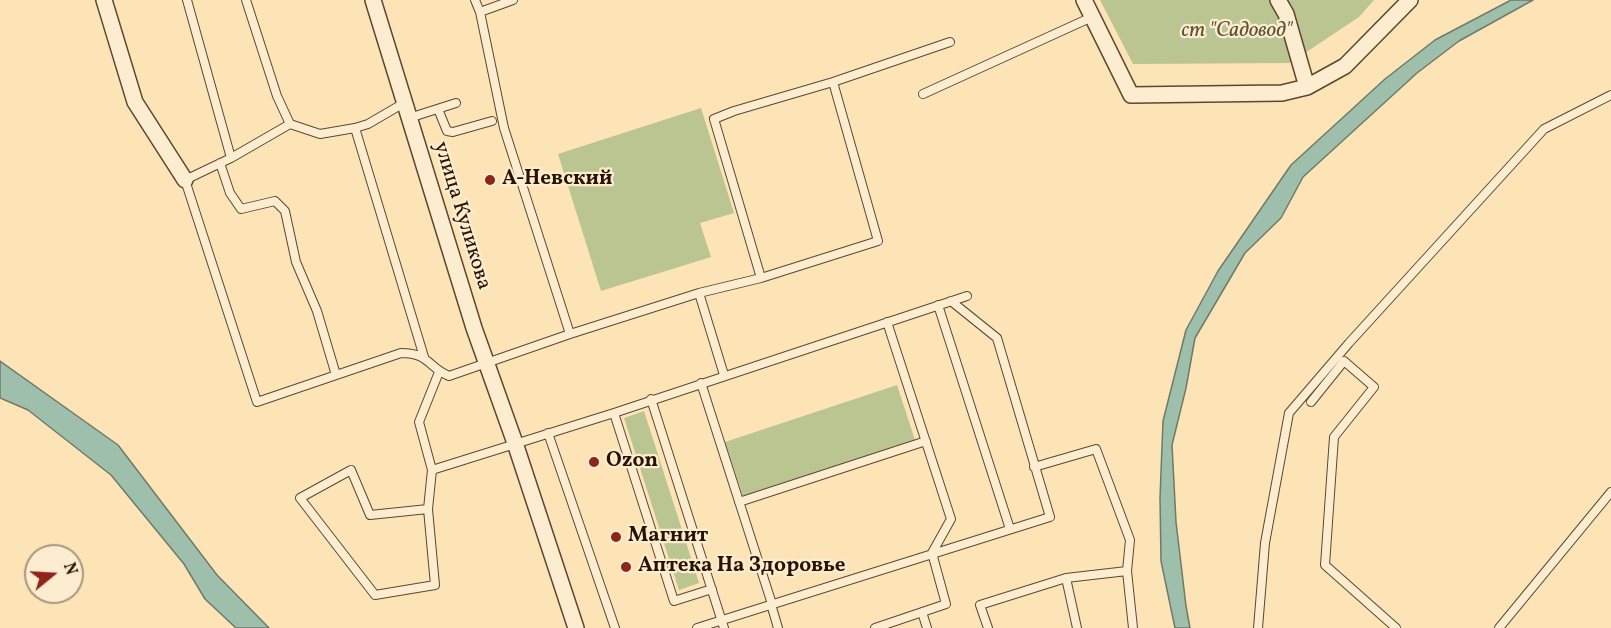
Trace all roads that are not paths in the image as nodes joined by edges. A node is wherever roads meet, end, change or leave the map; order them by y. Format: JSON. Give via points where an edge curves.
{"nodes":[{"id":1,"x":104,"y":0,"type":"edge"},
{"id":2,"x":187,"y":0,"type":"edge"},
{"id":3,"x":246,"y":0,"type":"edge"},
{"id":4,"x":374,"y":0,"type":"edge"},
{"id":5,"x":475,"y":0,"type":"edge"},
{"id":6,"x":513,"y":0,"type":"edge"},
{"id":7,"x":1084,"y":0,"type":"edge"},
{"id":8,"x":1278,"y":0,"type":"edge"},
{"id":9,"x":1410,"y":0,"type":"edge"},
{"id":10,"x":480,"y":12,"type":"junction"},
{"id":11,"x":1092,"y":17,"type":"junction"},
{"id":12,"x":950,"y":42,"type":"dead end"},
{"id":13,"x":833,"y":82,"type":"junction"},
{"id":14,"x":1307,"y":87,"type":"junction"},
{"id":15,"x":923,"y":94,"type":"dead end"},
{"id":16,"x":1611,"y":95,"type":"edge"},
{"id":17,"x":456,"y":103,"type":"dead end"},
{"id":18,"x":438,"y":109,"type":"junction"},
{"id":19,"x":406,"y":110,"type":"junction"},
{"id":20,"x":492,"y":121,"type":"dead end"},
{"id":21,"x":290,"y":124,"type":"junction"},
{"id":22,"x":355,"y":128,"type":"junction"},
{"id":23,"x":231,"y":158,"type":"junction"},
{"id":24,"x":220,"y":163,"type":"junction"},
{"id":25,"x":185,"y":180,"type":"junction"},
{"id":26,"x":761,"y":278,"type":"junction"},
{"id":27,"x":699,"y":293,"type":"junction"},
{"id":28,"x":967,"y":296,"type":"dead end"},
{"id":29,"x":951,"y":301,"type":"junction"},
{"id":30,"x":938,"y":306,"type":"junction"},
{"id":31,"x":887,"y":322,"type":"junction"},
{"id":32,"x":570,"y":334,"type":"junction"},
{"id":33,"x":424,"y":357,"type":"junction"},
{"id":34,"x":487,"y":362,"type":"junction"},
{"id":35,"x":440,"y":372,"type":"junction"},
{"id":36,"x":336,"y":375,"type":"junction"},
{"id":37,"x":724,"y":375,"type":"junction"},
{"id":38,"x":701,"y":383,"type":"junction"},
{"id":39,"x":651,"y":399,"type":"junction"},
{"id":40,"x":1311,"y":402,"type":"dead end"},
{"id":41,"x":614,"y":413,"type":"junction"},
{"id":42,"x":548,"y":433,"type":"junction"},
{"id":43,"x":926,"y":441,"type":"junction"},
{"id":44,"x":515,"y":443,"type":"junction"},
{"id":45,"x":1034,"y":467,"type":"junction"},
{"id":46,"x":432,"y":470,"type":"junction"},
{"id":47,"x":1611,"y":492,"type":"edge"},
{"id":48,"x":739,"y":502,"type":"junction"},
{"id":49,"x":428,"y":509,"type":"junction"},
{"id":50,"x":1010,"y":529,"type":"junction"},
{"id":51,"x":932,"y":553,"type":"junction"},
{"id":52,"x":1127,"y":571,"type":"junction"},
{"id":53,"x":1066,"y":578,"type":"junction"},
{"id":54,"x":712,"y":589,"type":"junction"},
{"id":55,"x":771,"y":604,"type":"junction"},
{"id":56,"x":922,"y":612,"type":"junction"},
{"id":57,"x":723,"y":624,"type":"edge"},
{"id":58,"x":576,"y":628,"type":"edge"},
{"id":59,"x":615,"y":628,"type":"edge"},
{"id":60,"x":697,"y":628,"type":"edge"},
{"id":61,"x":778,"y":628,"type":"edge"},
{"id":62,"x":875,"y":628,"type":"edge"},
{"id":63,"x":927,"y":628,"type":"edge"},
{"id":64,"x":988,"y":628,"type":"edge"},
{"id":65,"x":1077,"y":628,"type":"edge"},
{"id":66,"x":1133,"y":628,"type":"edge"},
{"id":67,"x":1258,"y":628,"type":"edge"},
{"id":68,"x":1396,"y":628,"type":"edge"},
{"id":69,"x":1499,"y":628,"type":"edge"}],
"edges":[{"from":1,"to":25,"type":"street","via":[[135,102]]},
{"from":2,"to":23,"type":"lane"},
{"from":3,"to":21,"type":"lane"},
{"from":4,"to":19,"type":"street","name":"улица Куликова"},
{"from":5,"to":10,"type":"lane"},
{"from":6,"to":10,"type":"lane"},
{"from":7,"to":11,"type":"street"},
{"from":8,"to":14,"type":"street","via":[[1286,14]]},
{"from":9,"to":14,"type":"street","via":[[1345,66]]},
{"from":10,"to":32,"type":"lane","via":[[504,128]]},
{"from":11,"to":14,"type":"street","via":[[1131,95],[1282,93]]},
{"from":11,"to":15,"type":"lane"},
{"from":12,"to":13,"type":"lane"},
{"from":13,"to":26,"type":"lane","via":[[878,241]]},
{"from":13,"to":26,"type":"lane","via":[[714,120]]},
{"from":16,"to":67,"type":"lane","via":[[1544,129],[1289,413],[1265,543]]},
{"from":17,"to":18,"type":"lane"},
{"from":18,"to":19,"type":"lane"},
{"from":18,"to":20,"type":"lane","via":[[447,131]]},
{"from":19,"to":22,"type":"lane"},
{"from":19,"to":34,"type":"street","name":"улица Куликова"},
{"from":21,"to":22,"type":"lane","via":[[320,134]]},
{"from":21,"to":23,"type":"lane"},
{"from":22,"to":33,"type":"lane"},
{"from":23,"to":24,"type":"lane"},
{"from":24,"to":25,"type":"lane"},
{"from":24,"to":36,"type":"lane","via":[[230,193],[241,209],[275,201],[285,211],[296,262]]},
{"from":25,"to":36,"type":"lane","via":[[257,402]]},
{"from":26,"to":27,"type":"lane"},
{"from":27,"to":32,"type":"lane"},
{"from":27,"to":37,"type":"lane"},
{"from":28,"to":29,"type":"lane"},
{"from":29,"to":30,"type":"lane"},
{"from":29,"to":45,"type":"lane","via":[[997,338]]},
{"from":30,"to":31,"type":"lane"},
{"from":30,"to":50,"type":"lane"},
{"from":31,"to":37,"type":"lane"},
{"from":31,"to":43,"type":"lane"},
{"from":32,"to":34,"type":"lane"},
{"from":33,"to":35,"type":"lane"},
{"from":33,"to":36,"type":"lane","via":[[401,353]]},
{"from":34,"to":35,"type":"lane","via":[[448,376]]},
{"from":34,"to":44,"type":"street","name":"улица Куликова"},
{"from":35,"to":46,"type":"lane","via":[[419,422]]},
{"from":37,"to":38,"type":"lane"},
{"from":38,"to":39,"type":"lane"},
{"from":38,"to":48,"type":"lane"},
{"from":39,"to":41,"type":"lane"},
{"from":39,"to":54,"type":"lane"},
{"from":40,"to":68,"type":"lane","via":[[1344,361],[1374,387],[1334,437],[1325,565]]},
{"from":41,"to":42,"type":"lane"},
{"from":41,"to":54,"type":"lane","via":[[674,601]]},
{"from":42,"to":44,"type":"lane"},
{"from":42,"to":59,"type":"lane"},
{"from":43,"to":48,"type":"lane"},
{"from":43,"to":51,"type":"lane","via":[[951,519]]},
{"from":44,"to":46,"type":"lane"},
{"from":44,"to":58,"type":"street","name":"улица Куликова"},
{"from":45,"to":50,"type":"lane","via":[[1050,517]]},
{"from":45,"to":52,"type":"lane","via":[[1096,449],[1130,540]]},
{"from":46,"to":49,"type":"lane"},
{"from":47,"to":69,"type":"lane"},
{"from":48,"to":55,"type":"lane"},
{"from":49,"to":49,"type":"lane","via":[[435,585],[375,595],[300,498],[351,470],[369,515]]},
{"from":50,"to":51,"type":"lane"},
{"from":51,"to":55,"type":"lane"},
{"from":51,"to":56,"type":"lane","via":[[946,604]]},
{"from":52,"to":53,"type":"lane"},
{"from":52,"to":66,"type":"lane"},
{"from":53,"to":64,"type":"lane","via":[[980,605]]},
{"from":53,"to":65,"type":"lane"},
{"from":54,"to":57,"type":"lane"},
{"from":55,"to":57,"type":"lane"},
{"from":55,"to":61,"type":"lane"},
{"from":56,"to":62,"type":"lane"},
{"from":56,"to":63,"type":"lane"},
{"from":57,"to":60,"type":"lane"}]}
